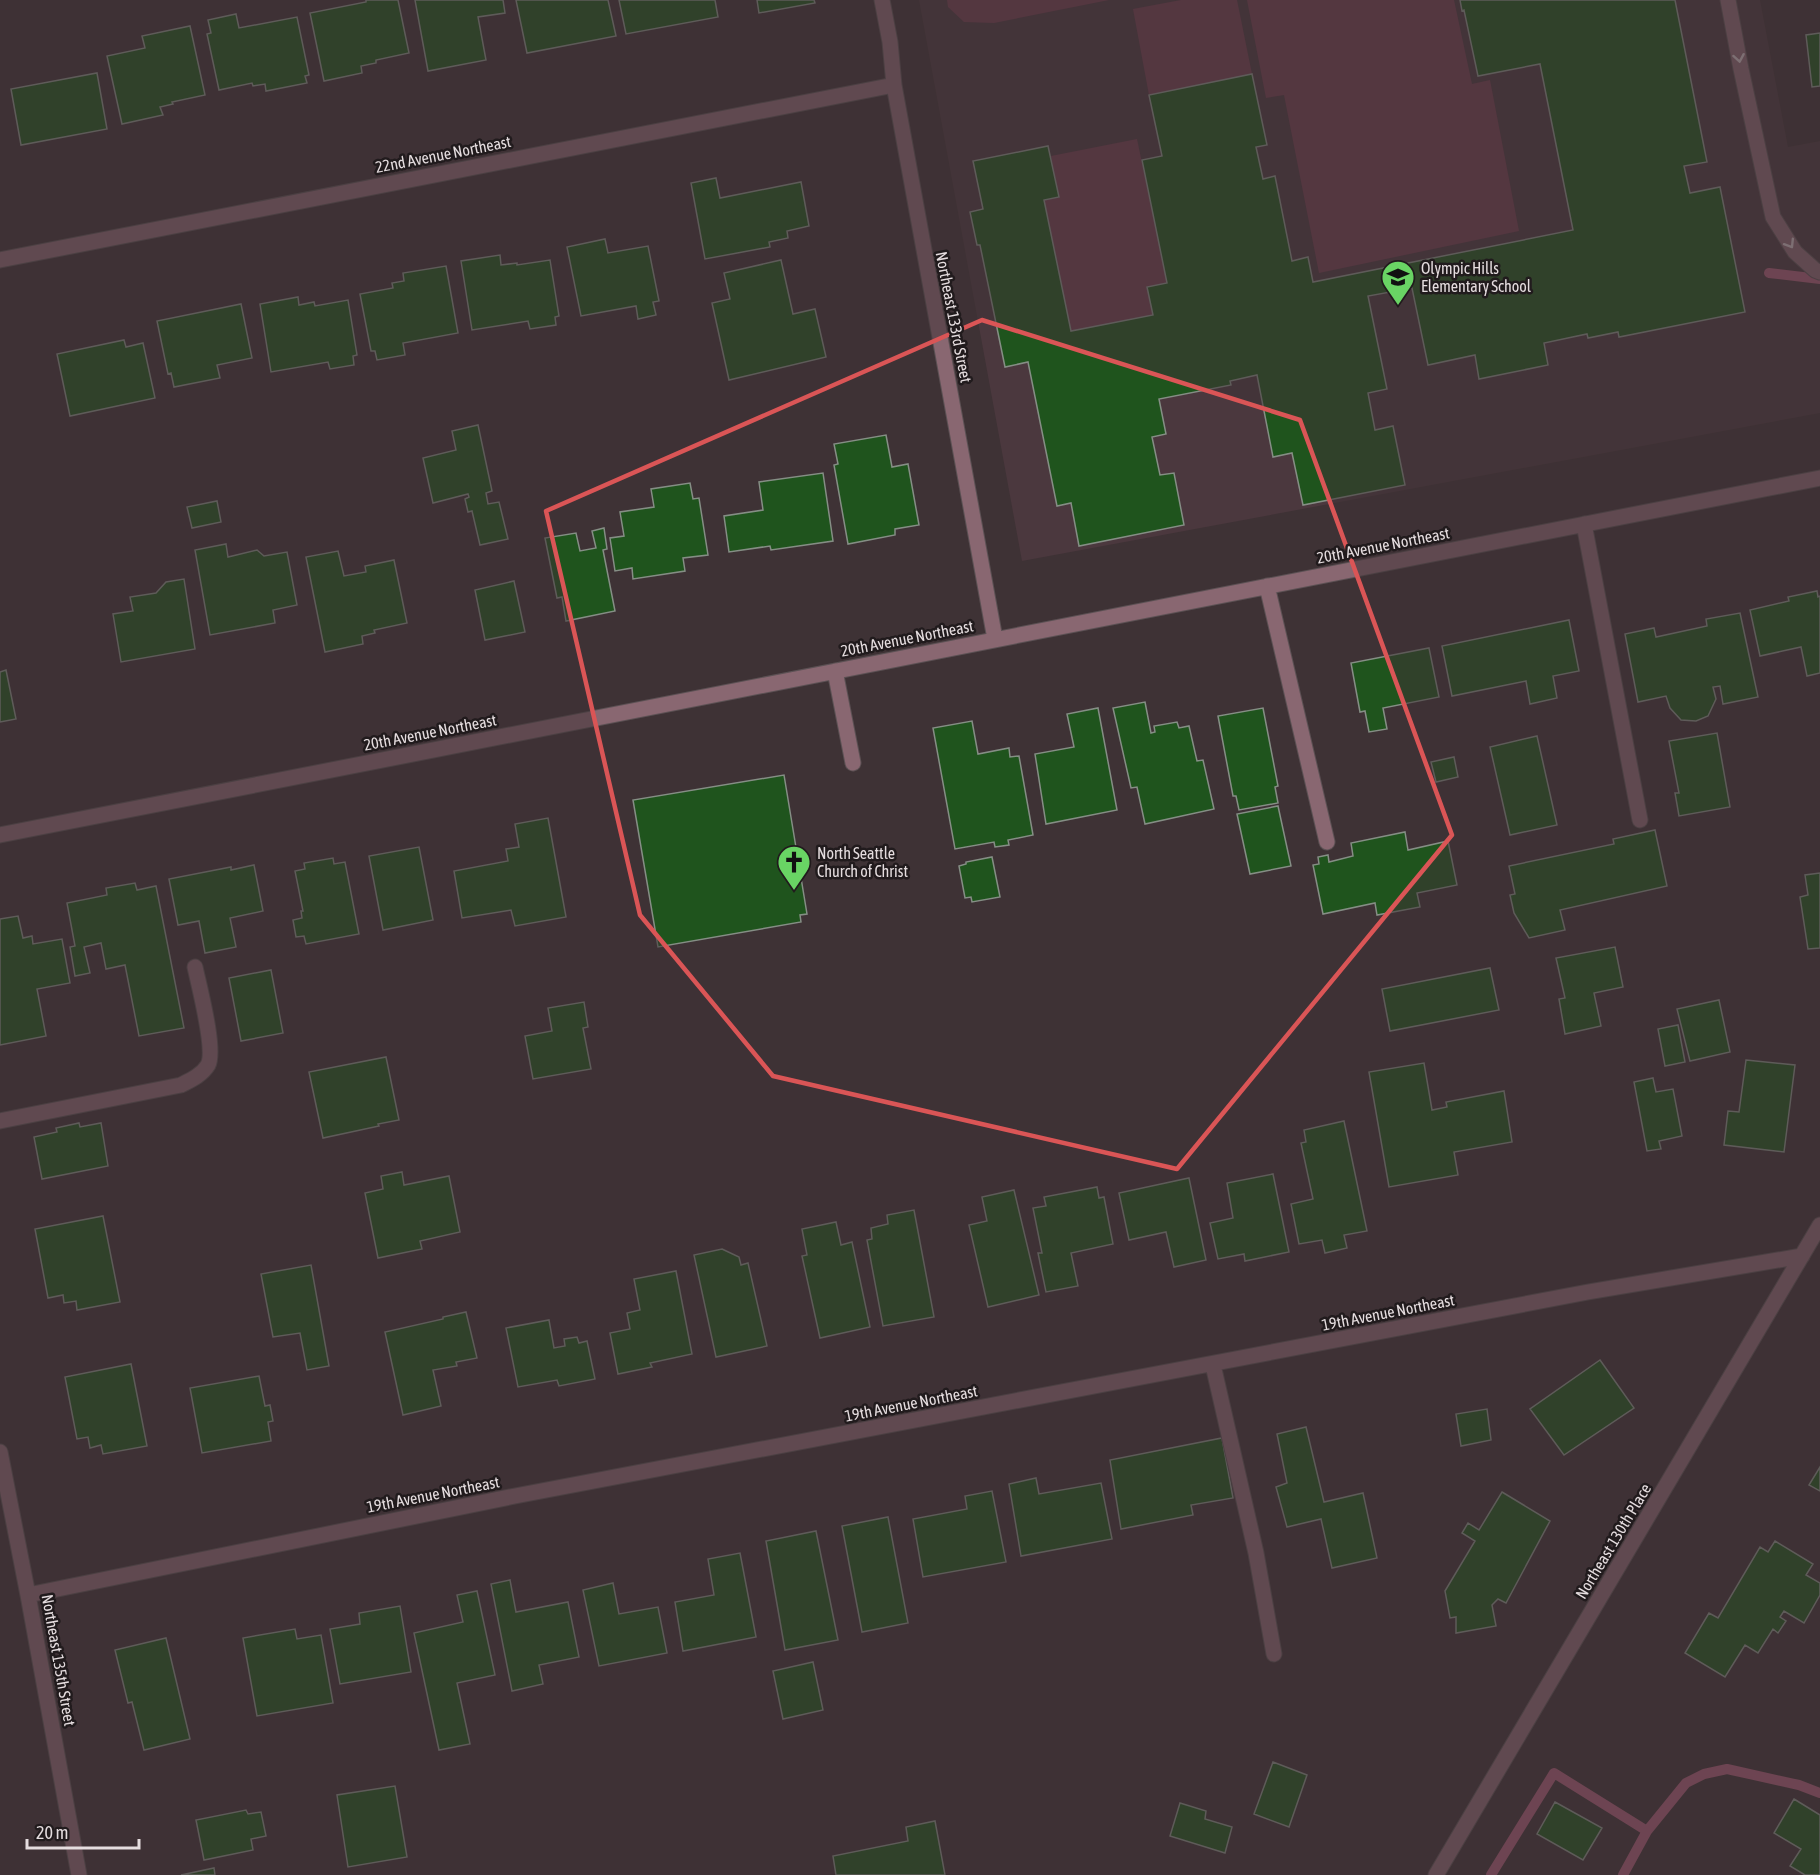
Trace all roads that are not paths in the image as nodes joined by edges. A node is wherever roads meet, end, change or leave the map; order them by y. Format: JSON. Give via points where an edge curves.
{"nodes":[{"id":1,"x":882,"y":0,"type":"edge"},
{"id":2,"x":1728,"y":0,"type":"edge"},
{"id":3,"x":894,"y":85,"type":"junction"},
{"id":4,"x":0,"y":260,"type":"edge"},
{"id":5,"x":1820,"y":272,"type":"edge"},
{"id":6,"x":1820,"y":478,"type":"edge"},
{"id":7,"x":1584,"y":524,"type":"junction"},
{"id":8,"x":1267,"y":586,"type":"junction"},
{"id":9,"x":995,"y":639,"type":"junction"},
{"id":10,"x":835,"y":671,"type":"junction"},
{"id":11,"x":853,"y":763,"type":"dead end"},
{"id":12,"x":1640,"y":820,"type":"dead end"},
{"id":13,"x":0,"y":835,"type":"edge"},
{"id":14,"x":1327,"y":842,"type":"dead end"},
{"id":15,"x":195,"y":967,"type":"dead end"},
{"id":16,"x":0,"y":1121,"type":"edge"},
{"id":17,"x":1820,"y":1225,"type":"edge"},
{"id":18,"x":1802,"y":1256,"type":"junction"},
{"id":19,"x":1213,"y":1365,"type":"junction"},
{"id":20,"x":0,"y":1452,"type":"edge"},
{"id":21,"x":28,"y":1594,"type":"junction"},
{"id":22,"x":1274,"y":1654,"type":"dead end"},
{"id":23,"x":80,"y":1875,"type":"edge"},
{"id":24,"x":1436,"y":1875,"type":"edge"}],
"edges":[{"from":1,"to":3,"type":"street","name":"Northeast 133rd Street"},
{"from":2,"to":5,"type":"street","one_way":true,"via":[[1773,217],[1795,252]]},
{"from":3,"to":4,"type":"street","name":"22nd Avenue Northeast"},
{"from":3,"to":9,"type":"street","name":"Northeast 133rd Street"},
{"from":6,"to":7,"type":"street","name":"20th Avenue Northeast"},
{"from":7,"to":8,"type":"street","name":"20th Avenue Northeast"},
{"from":7,"to":12,"type":"street"},
{"from":8,"to":9,"type":"street","name":"20th Avenue Northeast"},
{"from":8,"to":14,"type":"street"},
{"from":9,"to":10,"type":"street","name":"20th Avenue Northeast"},
{"from":10,"to":11,"type":"street"},
{"from":10,"to":13,"type":"street","name":"20th Avenue Northeast"},
{"from":15,"to":16,"type":"street","via":[[210,1050],[209,1064],[197,1077],[182,1085]]},
{"from":17,"to":18,"type":"street","name":"Northeast 130th Place"},
{"from":18,"to":19,"type":"street","name":"19th Avenue Northeast","via":[[1588,1292]]},
{"from":18,"to":24,"type":"street","name":"Northeast 130th Place"},
{"from":19,"to":21,"type":"street","name":"19th Avenue Northeast","via":[[526,1494]]},
{"from":19,"to":22,"type":"street","via":[[1256,1553]]},
{"from":20,"to":21,"type":"street","name":"Northeast 135th Street"},
{"from":21,"to":23,"type":"street","name":"Northeast 135th Street"}]}
